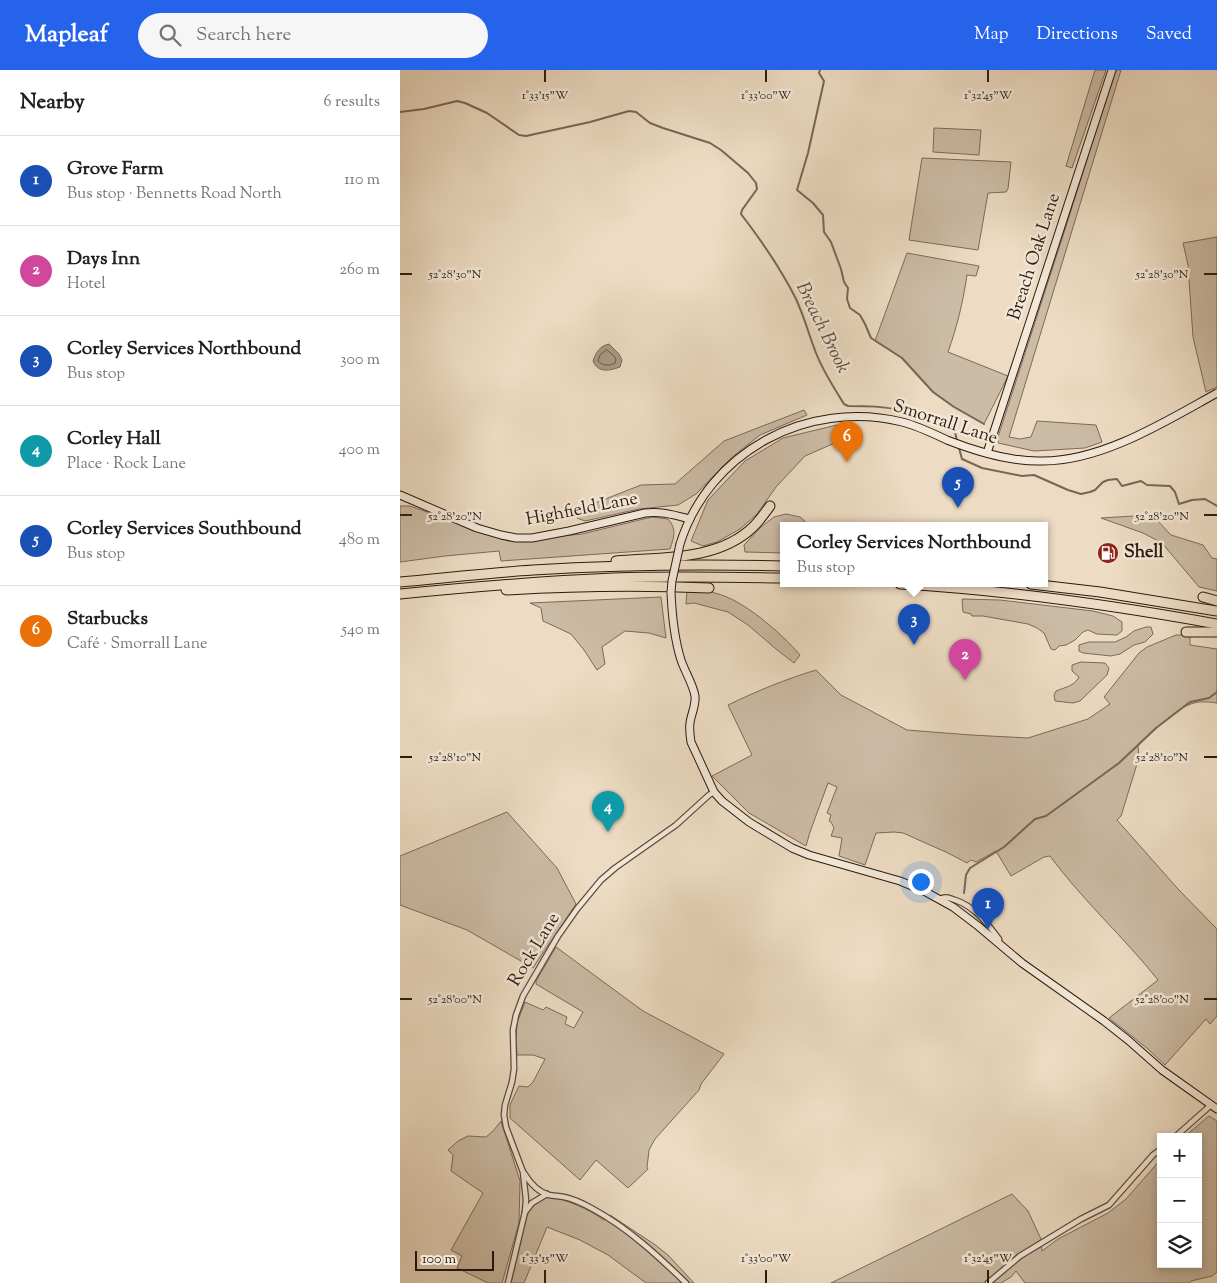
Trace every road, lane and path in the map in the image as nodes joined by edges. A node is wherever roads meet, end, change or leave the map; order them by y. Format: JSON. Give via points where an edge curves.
{"nodes":[{"id":1,"x":1112,"y":70,"type":"edge"},
{"id":2,"x":1217,"y":393,"type":"edge"},
{"id":3,"x":986,"y":453,"type":"junction"},
{"id":4,"x":400,"y":496,"type":"edge"},
{"id":5,"x":770,"y":506,"type":"dead end"},
{"id":6,"x":690,"y":519,"type":"junction"},
{"id":7,"x":780,"y":566,"type":"edge"},
{"id":8,"x":531,"y":570,"type":"junction"},
{"id":9,"x":780,"y":578,"type":"edge"},
{"id":10,"x":400,"y":582,"type":"edge"},
{"id":11,"x":1048,"y":586,"type":"edge"},
{"id":12,"x":943,"y":587,"type":"edge"},
{"id":13,"x":708,"y":588,"type":"dead end"},
{"id":14,"x":400,"y":595,"type":"edge"},
{"id":15,"x":1203,"y":597,"type":"dead end"},
{"id":16,"x":1217,"y":601,"type":"edge"},
{"id":17,"x":1217,"y":611,"type":"edge"},
{"id":18,"x":1217,"y":624,"type":"edge"},
{"id":19,"x":1186,"y":632,"type":"dead end"},
{"id":20,"x":1217,"y":632,"type":"edge"},
{"id":21,"x":714,"y":792,"type":"junction"},
{"id":22,"x":1214,"y":1107,"type":"edge"},
{"id":23,"x":1180,"y":1133,"type":"edge"},
{"id":24,"x":1157,"y":1152,"type":"edge"},
{"id":25,"x":523,"y":1172,"type":"junction"},
{"id":26,"x":547,"y":1194,"type":"junction"},
{"id":27,"x":525,"y":1212,"type":"junction"},
{"id":28,"x":508,"y":1283,"type":"edge"},
{"id":29,"x":686,"y":1283,"type":"edge"},
{"id":30,"x":988,"y":1283,"type":"edge"}],
"edges":[{"from":1,"to":3,"type":"street","name":"Breach Oak Lane"},
{"from":2,"to":3,"type":"street","name":"Smorrall Lane","via":[[1161,423],[1084,456],[1042,462]]},
{"from":3,"to":6,"type":"street","name":"Smorrall Lane","via":[[903,422],[876,417],[831,418],[798,426],[762,441],[731,464],[707,490]]},
{"from":4,"to":6,"type":"street","name":"Highfield Lane","via":[[477,528],[516,538],[569,531],[655,511]]},
{"from":5,"to":8,"type":"highway","via":[[753,527],[733,542],[708,552]]},
{"from":6,"to":21,"type":"street","bridge":true,"via":[[680,544],[672,581],[672,615],[682,662],[695,698],[690,723],[691,742]]},
{"from":7,"to":8,"type":"highway","via":[[701,564]]},
{"from":8,"to":10,"type":"highway"},
{"from":9,"to":14,"type":"highway","via":[[604,578],[477,586]]},
{"from":11,"to":17,"type":"highway"},
{"from":12,"to":18,"type":"highway","via":[[1043,597]]},
{"from":13,"to":14,"type":"highway","via":[[608,587]]},
{"from":15,"to":16,"type":"highway"},
{"from":19,"to":20,"type":"highway"},
{"from":21,"to":22,"type":"street","via":[[749,822],[792,848],[900,881],[940,899]]},
{"from":21,"to":25,"type":"street","name":"Rock Lane","via":[[676,825],[601,880],[558,936],[523,996],[513,1030],[514,1069],[504,1114]]},
{"from":22,"to":23,"type":"street"},
{"from":24,"to":30,"type":"street","via":[[1109,1205],[1020,1256]]},
{"from":25,"to":26,"type":"street","via":[[530,1183]]},
{"from":25,"to":27,"type":"street","name":"Rock Lane"},
{"from":26,"to":27,"type":"street","via":[[532,1203]]},
{"from":26,"to":29,"type":"street","via":[[566,1197],[594,1209],[632,1235]]},
{"from":27,"to":28,"type":"street","name":"Rock Lane"}]}
